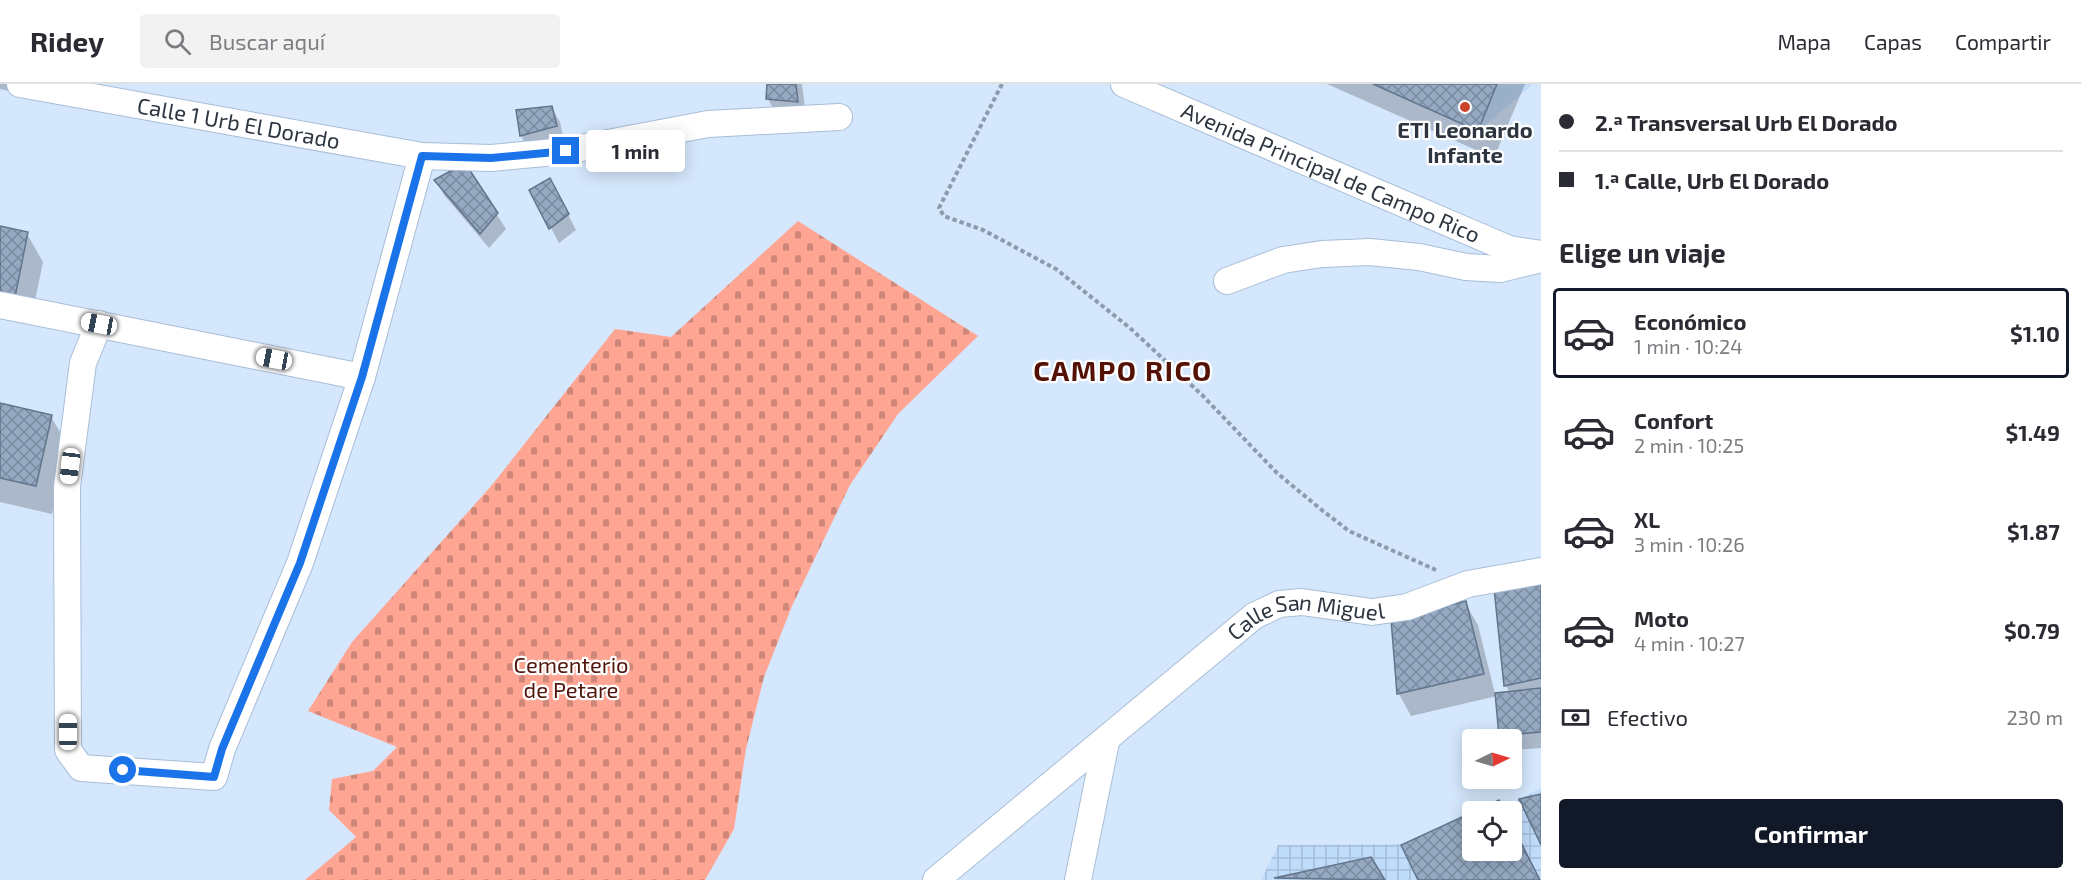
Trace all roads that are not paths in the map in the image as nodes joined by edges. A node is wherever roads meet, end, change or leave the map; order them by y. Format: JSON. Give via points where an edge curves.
{"nodes":[{"id":1,"x":20,"y":84,"type":"edge"},
{"id":2,"x":1124,"y":84,"type":"edge"},
{"id":3,"x":838,"y":117,"type":"dead end"},
{"id":4,"x":422,"y":156,"type":"junction"},
{"id":5,"x":1541,"y":254,"type":"edge"},
{"id":6,"x":1541,"y":259,"type":"edge"},
{"id":7,"x":1227,"y":281,"type":"dead end"},
{"id":8,"x":0,"y":305,"type":"edge"},
{"id":9,"x":99,"y":324,"type":"junction"},
{"id":10,"x":362,"y":377,"type":"junction"},
{"id":11,"x":1541,"y":571,"type":"edge"},
{"id":12,"x":1106,"y":742,"type":"junction"},
{"id":13,"x":936,"y":880,"type":"edge"},
{"id":14,"x":1078,"y":880,"type":"edge"}],
"edges":[{"from":1,"to":4,"type":"street","name":"Calle 1 Urb El Dorado"},
{"from":2,"to":5,"type":"street","name":"Avenida Principal de Campo Rico","via":[[1509,249]]},
{"from":3,"to":4,"type":"street","name":"Calle 1 Urb El Dorado","via":[[708,124],[566,151],[491,158]]},
{"from":4,"to":10,"type":"street"},
{"from":6,"to":7,"type":"street","via":[[1500,269],[1370,252],[1322,254],[1283,260]]},
{"from":8,"to":9,"type":"street"},
{"from":9,"to":10,"type":"street"},
{"from":9,"to":10,"type":"street","via":[[83,363],[67,487],[68,750],[81,768],[214,777],[222,749],[300,563]]},
{"from":11,"to":12,"type":"street","name":"Calle San Miguel","via":[[1468,584],[1407,607],[1372,612],[1302,602],[1279,604],[1254,616]]},
{"from":12,"to":13,"type":"street","name":"Calle San Miguel"},
{"from":12,"to":14,"type":"street"}]}
